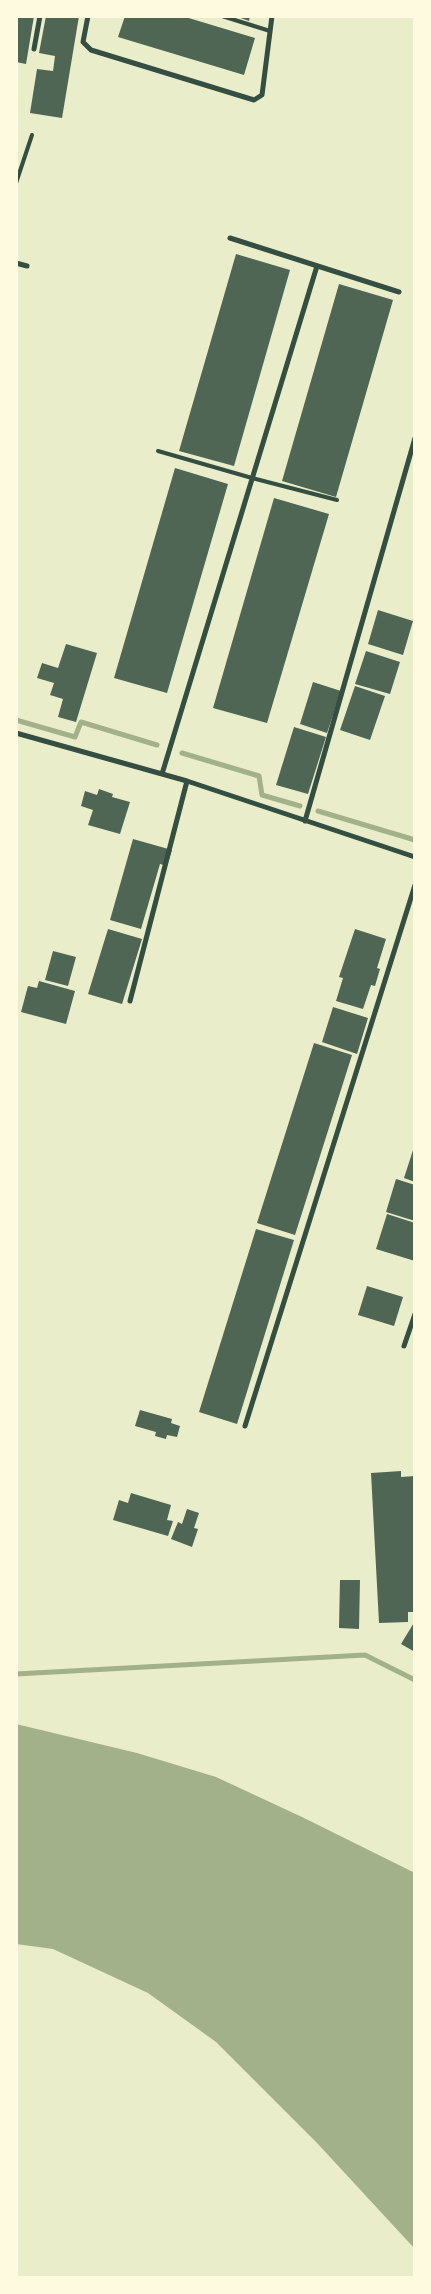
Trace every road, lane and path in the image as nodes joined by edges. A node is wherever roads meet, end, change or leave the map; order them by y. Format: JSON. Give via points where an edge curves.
{"nodes":[{"id":1,"x":40,"y":16,"type":"edge"},
{"id":2,"x":88,"y":16,"type":"edge"},
{"id":3,"x":222,"y":16,"type":"edge"},
{"id":4,"x":272,"y":16,"type":"edge"},
{"id":5,"x":270,"y":31,"type":"junction"},
{"id":6,"x":34,"y":49,"type":"dead end"},
{"id":7,"x":32,"y":135,"type":"dead end"},
{"id":8,"x":16,"y":183,"type":"edge"},
{"id":9,"x":230,"y":238,"type":"dead end"},
{"id":10,"x":16,"y":263,"type":"edge"},
{"id":11,"x":27,"y":266,"type":"dead end"},
{"id":12,"x":317,"y":266,"type":"junction"},
{"id":13,"x":399,"y":292,"type":"dead end"},
{"id":14,"x":415,"y":438,"type":"edge"},
{"id":15,"x":158,"y":451,"type":"dead end"},
{"id":16,"x":252,"y":478,"type":"junction"},
{"id":17,"x":338,"y":500,"type":"dead end"},
{"id":18,"x":16,"y":733,"type":"edge"},
{"id":19,"x":162,"y":774,"type":"junction"},
{"id":20,"x":187,"y":781,"type":"junction"},
{"id":21,"x":305,"y":821,"type":"junction"},
{"id":22,"x":415,"y":857,"type":"edge"},
{"id":23,"x":415,"y":885,"type":"edge"},
{"id":24,"x":130,"y":1001,"type":"dead end"},
{"id":25,"x":415,"y":1314,"type":"edge"},
{"id":26,"x":404,"y":1346,"type":"dead end"},
{"id":27,"x":245,"y":1426,"type":"dead end"}],
"edges":[{"from":1,"to":6,"type":"street"},
{"from":2,"to":5,"type":"street","via":[[83,42],[91,50],[254,100],[262,95]]},
{"from":3,"to":5,"type":"lane"},
{"from":4,"to":5,"type":"street"},
{"from":7,"to":8,"type":"lane"},
{"from":9,"to":12,"type":"street"},
{"from":10,"to":11,"type":"street"},
{"from":12,"to":13,"type":"street"},
{"from":12,"to":16,"type":"street"},
{"from":14,"to":21,"type":"street"},
{"from":15,"to":16,"type":"lane"},
{"from":16,"to":17,"type":"lane"},
{"from":16,"to":19,"type":"street"},
{"from":18,"to":19,"type":"street"},
{"from":19,"to":20,"type":"street"},
{"from":20,"to":21,"type":"street"},
{"from":20,"to":24,"type":"street"},
{"from":21,"to":22,"type":"street"},
{"from":23,"to":27,"type":"street"},
{"from":25,"to":26,"type":"street"}]}
